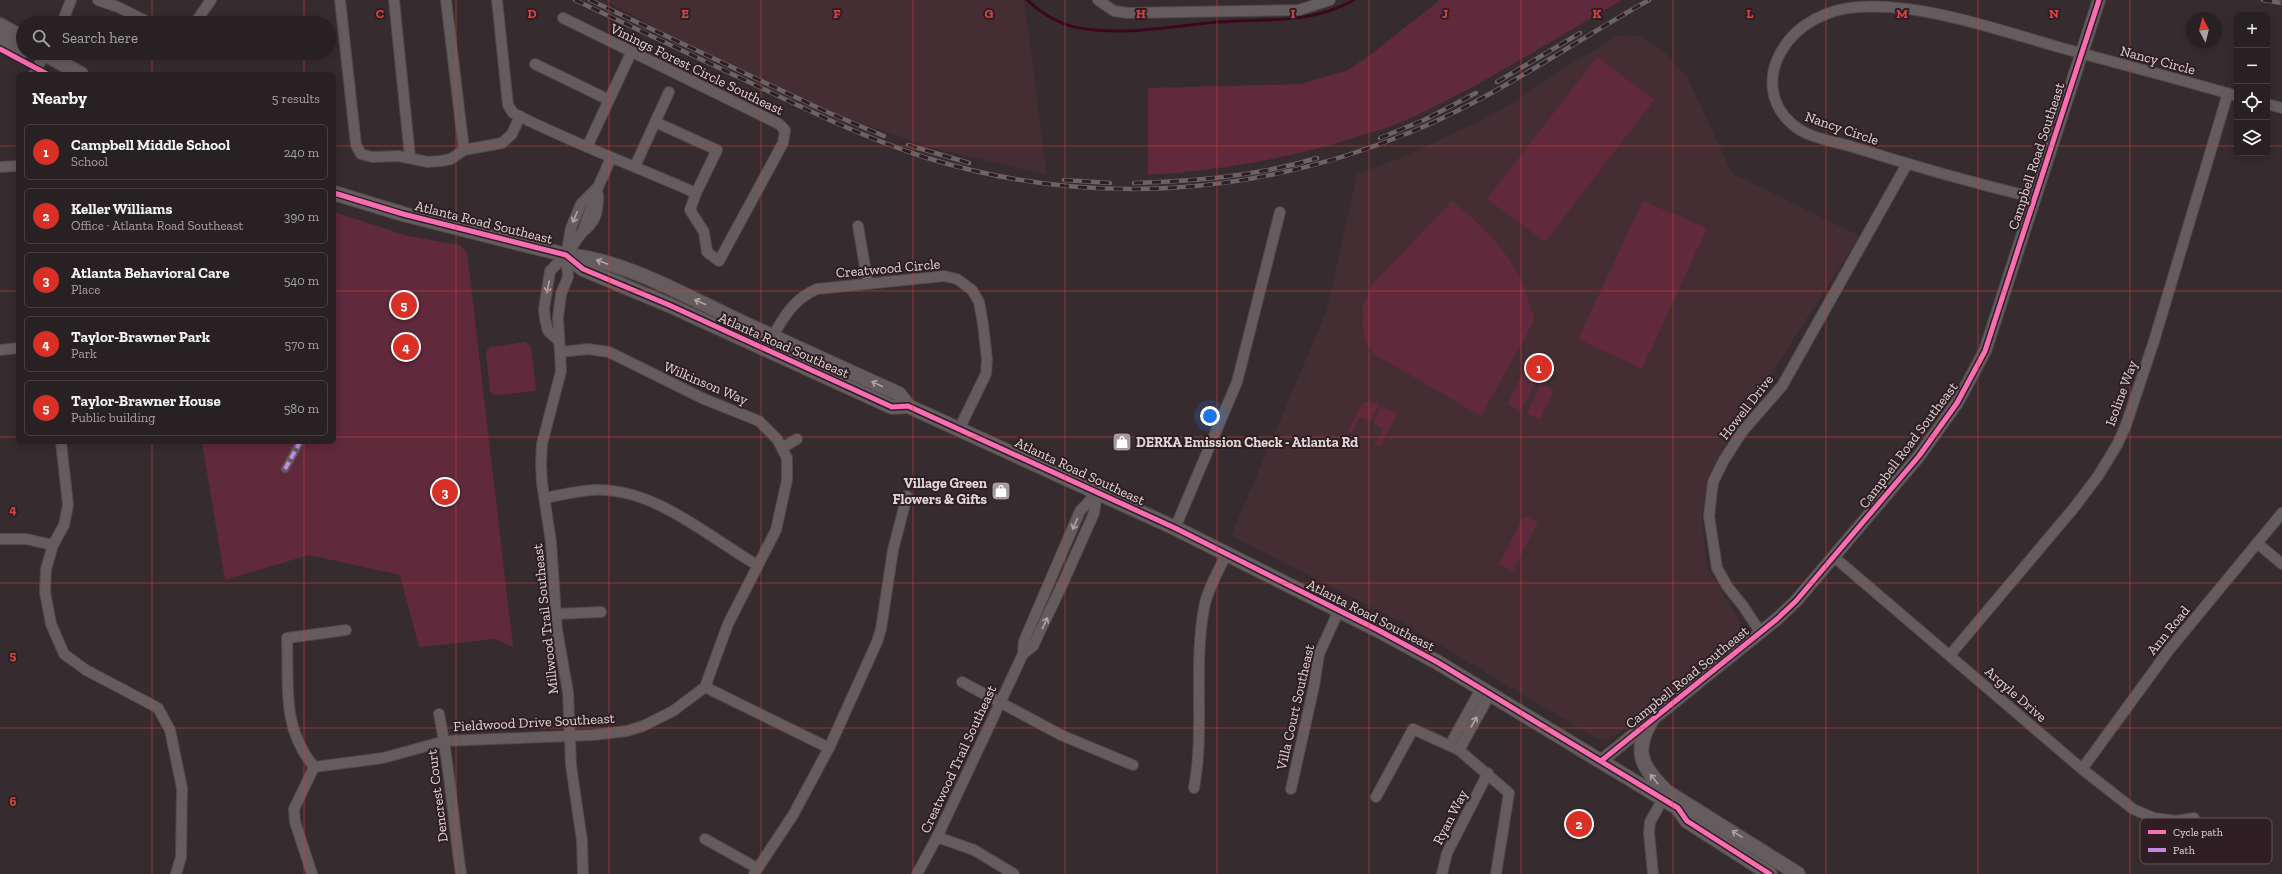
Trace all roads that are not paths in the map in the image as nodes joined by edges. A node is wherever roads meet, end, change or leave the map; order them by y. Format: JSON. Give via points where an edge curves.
{"nodes":[{"id":1,"x":71,"y":0,"type":"edge"},
{"id":2,"x":98,"y":0,"type":"edge"},
{"id":3,"x":211,"y":0,"type":"edge"},
{"id":4,"x":340,"y":0,"type":"edge"},
{"id":5,"x":394,"y":0,"type":"edge"},
{"id":6,"x":446,"y":0,"type":"edge"},
{"id":7,"x":498,"y":0,"type":"edge"},
{"id":8,"x":1098,"y":0,"type":"edge"},
{"id":9,"x":1330,"y":0,"type":"edge"},
{"id":10,"x":2099,"y":1,"type":"edge"},
{"id":11,"x":65,"y":16,"type":"edge"},
{"id":12,"x":136,"y":16,"type":"edge"},
{"id":13,"x":200,"y":16,"type":"edge"},
{"id":14,"x":564,"y":18,"type":"dead end"},
{"id":15,"x":0,"y":25,"type":"edge"},
{"id":16,"x":16,"y":34,"type":"edge"},
{"id":17,"x":0,"y":39,"type":"edge"},
{"id":18,"x":16,"y":47,"type":"edge"},
{"id":19,"x":631,"y":53,"type":"junction"},
{"id":20,"x":2081,"y":53,"type":"junction"},
{"id":21,"x":39,"y":60,"type":"edge"},
{"id":22,"x":55,"y":60,"type":"edge"},
{"id":23,"x":535,"y":64,"type":"dead end"},
{"id":24,"x":35,"y":72,"type":"edge"},
{"id":25,"x":77,"y":72,"type":"edge"},
{"id":26,"x":669,"y":92,"type":"dead end"},
{"id":27,"x":2232,"y":95,"type":"edge"},
{"id":28,"x":609,"y":100,"type":"junction"},
{"id":29,"x":2270,"y":105,"type":"edge"},
{"id":30,"x":2282,"y":108,"type":"edge"},
{"id":31,"x":520,"y":116,"type":"junction"},
{"id":32,"x":655,"y":122,"type":"junction"},
{"id":33,"x":587,"y":147,"type":"junction"},
{"id":34,"x":464,"y":150,"type":"junction"},
{"id":35,"x":410,"y":157,"type":"junction"},
{"id":36,"x":611,"y":158,"type":"junction"},
{"id":37,"x":1907,"y":164,"type":"junction"},
{"id":38,"x":16,"y":166,"type":"edge"},
{"id":39,"x":635,"y":166,"type":"junction"},
{"id":40,"x":0,"y":167,"type":"edge"},
{"id":41,"x":598,"y":187,"type":"junction"},
{"id":42,"x":696,"y":193,"type":"junction"},
{"id":43,"x":336,"y":194,"type":"edge"},
{"id":44,"x":2035,"y":198,"type":"junction"},
{"id":45,"x":1280,"y":212,"type":"dead end"},
{"id":46,"x":858,"y":226,"type":"dead end"},
{"id":47,"x":566,"y":255,"type":"junction"},
{"id":48,"x":868,"y":284,"type":"junction"},
{"id":49,"x":773,"y":336,"type":"junction"},
{"id":50,"x":558,"y":340,"type":"junction"},
{"id":51,"x":16,"y":348,"type":"edge"},
{"id":52,"x":0,"y":350,"type":"edge"},
{"id":53,"x":561,"y":352,"type":"junction"},
{"id":54,"x":908,"y":406,"type":"junction"},
{"id":55,"x":959,"y":429,"type":"junction"},
{"id":56,"x":798,"y":439,"type":"dead end"},
{"id":57,"x":62,"y":444,"type":"edge"},
{"id":58,"x":299,"y":444,"type":"edge"},
{"id":59,"x":782,"y":448,"type":"junction"},
{"id":60,"x":285,"y":469,"type":"dead end"},
{"id":61,"x":1097,"y":493,"type":"junction"},
{"id":62,"x":907,"y":496,"type":"dead end"},
{"id":63,"x":545,"y":498,"type":"junction"},
{"id":64,"x":2282,"y":513,"type":"edge"},
{"id":65,"x":1175,"y":528,"type":"junction"},
{"id":66,"x":0,"y":539,"type":"edge"},
{"id":67,"x":2257,"y":543,"type":"junction"},
{"id":68,"x":53,"y":545,"type":"junction"},
{"id":69,"x":1226,"y":555,"type":"junction"},
{"id":70,"x":1834,"y":557,"type":"junction"},
{"id":71,"x":2282,"y":564,"type":"edge"},
{"id":72,"x":757,"y":565,"type":"junction"},
{"id":73,"x":1339,"y":610,"type":"junction"},
{"id":74,"x":601,"y":612,"type":"dead end"},
{"id":75,"x":556,"y":614,"type":"junction"},
{"id":76,"x":346,"y":630,"type":"dead end"},
{"id":77,"x":1761,"y":633,"type":"junction"},
{"id":78,"x":1950,"y":655,"type":"junction"},
{"id":79,"x":962,"y":682,"type":"dead end"},
{"id":80,"x":705,"y":687,"type":"junction"},
{"id":81,"x":1485,"y":692,"type":"junction"},
{"id":82,"x":1000,"y":703,"type":"junction"},
{"id":83,"x":439,"y":714,"type":"dead end"},
{"id":84,"x":1652,"y":721,"type":"junction"},
{"id":85,"x":570,"y":735,"type":"junction"},
{"id":86,"x":445,"y":741,"type":"junction"},
{"id":87,"x":1455,"y":747,"type":"junction"},
{"id":88,"x":829,"y":748,"type":"junction"},
{"id":89,"x":1601,"y":761,"type":"junction"},
{"id":90,"x":1133,"y":765,"type":"dead end"},
{"id":91,"x":314,"y":767,"type":"junction"},
{"id":92,"x":2082,"y":769,"type":"junction"},
{"id":93,"x":1488,"y":773,"type":"junction"},
{"id":94,"x":1194,"y":788,"type":"dead end"},
{"id":95,"x":1291,"y":789,"type":"dead end"},
{"id":96,"x":1376,"y":797,"type":"dead end"},
{"id":97,"x":1663,"y":800,"type":"junction"},
{"id":98,"x":1678,"y":808,"type":"junction"},
{"id":99,"x":1696,"y":810,"type":"junction"},
{"id":100,"x":2154,"y":818,"type":"edge"},
{"id":101,"x":937,"y":837,"type":"junction"},
{"id":102,"x":705,"y":839,"type":"dead end"},
{"id":103,"x":756,"y":871,"type":"edge"},
{"id":104,"x":176,"y":874,"type":"edge"},
{"id":105,"x":312,"y":874,"type":"edge"},
{"id":106,"x":461,"y":874,"type":"edge"},
{"id":107,"x":583,"y":874,"type":"edge"},
{"id":108,"x":917,"y":874,"type":"edge"},
{"id":109,"x":1014,"y":874,"type":"edge"},
{"id":110,"x":1442,"y":874,"type":"edge"},
{"id":111,"x":1496,"y":874,"type":"edge"},
{"id":112,"x":1653,"y":874,"type":"edge"},
{"id":113,"x":1770,"y":874,"type":"edge"},
{"id":114,"x":1798,"y":874,"type":"edge"}],
"edges":[{"from":1,"to":11,"type":"street"},
{"from":2,"to":12,"type":"street"},
{"from":3,"to":13,"type":"street"},
{"from":4,"to":35,"type":"street","via":[[358,150],[372,157]]},
{"from":5,"to":35,"type":"street"},
{"from":6,"to":34,"type":"street"},
{"from":7,"to":31,"type":"street","via":[[508,104],[513,113]]},
{"from":8,"to":9,"type":"street","via":[[1114,11],[1135,13],[1299,10]]},
{"from":10,"to":20,"type":"street","name":"Campbell Road Southeast"},
{"from":14,"to":19,"type":"street","name":"Vinings Forest Circle Southeast"},
{"from":15,"to":16,"type":"main road"},
{"from":17,"to":18,"type":"main road"},
{"from":19,"to":28,"type":"street"},
{"from":19,"to":42,"type":"street","name":"Vinings Forest Circle Southeast","via":[[779,124],[785,130],[783,143],[719,260],[707,252],[704,232],[690,210]]},
{"from":20,"to":27,"type":"street","name":"Nancy Circle"},
{"from":20,"to":37,"type":"street","name":"Nancy Circle","via":[[1950,16],[1879,6],[1844,8],[1813,20],[1797,31],[1782,50],[1773,71],[1772,90],[1779,110],[1803,132]]},
{"from":20,"to":44,"type":"street","name":"Campbell Road Southeast"},
{"from":21,"to":24,"type":"street"},
{"from":22,"to":25,"type":"main road"},
{"from":23,"to":28,"type":"street"},
{"from":26,"to":32,"type":"street"},
{"from":27,"to":78,"type":"street","name":"Isoline Way","via":[[2137,396],[2117,446],[2073,509]]},
{"from":28,"to":33,"type":"street"},
{"from":29,"to":30,"type":"street"},
{"from":31,"to":33,"type":"street"},
{"from":31,"to":34,"type":"street","via":[[512,134],[502,142]]},
{"from":32,"to":39,"type":"street"},
{"from":32,"to":42,"type":"street","name":"Vinings Forest Circle Southeast","via":[[717,150]]},
{"from":33,"to":36,"type":"street"},
{"from":34,"to":35,"type":"street","via":[[451,159],[434,162]]},
{"from":36,"to":39,"type":"street"},
{"from":36,"to":41,"type":"street"},
{"from":37,"to":44,"type":"street","name":"Nancy Circle"},
{"from":37,"to":77,"type":"street","name":"Howell Drive","via":[[1782,386],[1742,432],[1713,482],[1709,516],[1717,568]]},
{"from":38,"to":40,"type":"street"},
{"from":39,"to":42,"type":"street"},
{"from":41,"to":47,"type":"street","via":[[583,231]]},
{"from":41,"to":47,"type":"street","one_way":true,"via":[[581,204],[571,228]]},
{"from":43,"to":47,"type":"main road","name":"Atlanta Road Southeast","via":[[403,214]]},
{"from":44,"to":70,"type":"street","name":"Campbell Road Southeast","via":[[1985,351],[1970,383],[1919,456]]},
{"from":45,"to":65,"type":"street","via":[[1237,382]]},
{"from":46,"to":48,"type":"street"},
{"from":49,"to":47,"type":"main road","name":"Atlanta Road Southeast","one_way":true,"via":[[629,271],[589,257]]},
{"from":47,"to":50,"type":"street","name":"Millwood Trail Southeast","via":[[568,277],[559,306]]},
{"from":47,"to":50,"type":"street","name":"Millwood Trail Southeast","one_way":true,"via":[[550,271],[544,309],[548,331]]},
{"from":47,"to":54,"type":"main road","name":"Atlanta Road Southeast","via":[[583,270],[669,305],[892,407]]},
{"from":48,"to":49,"type":"street","name":"Creatwood Circle","via":[[817,289],[806,294],[794,304]]},
{"from":48,"to":55,"type":"street","name":"Creatwood Circle","via":[[944,276],[957,278],[972,290],[979,302],[987,360],[986,374]]},
{"from":54,"to":49,"type":"main road","name":"Atlanta Road Southeast","one_way":true,"via":[[899,394]]},
{"from":50,"to":53,"type":"street","name":"Millwood Trail Southeast"},
{"from":51,"to":52,"type":"street"},
{"from":53,"to":59,"type":"street","name":"Wilkinson Way","via":[[588,349],[609,352],[704,399],[759,421],[769,429]]},
{"from":53,"to":63,"type":"street","name":"Millwood Trail Southeast","via":[[562,371],[542,444],[542,483]]},
{"from":54,"to":55,"type":"main road","name":"Atlanta Road Southeast"},
{"from":55,"to":61,"type":"main road","name":"Atlanta Road Southeast"},
{"from":56,"to":59,"type":"street"},
{"from":57,"to":68,"type":"street","via":[[68,512]]},
{"from":58,"to":60,"type":"street"},
{"from":59,"to":72,"type":"street","name":"Wilkinson Way","via":[[788,468],[784,496],[776,530]]},
{"from":61,"to":65,"type":"main road","name":"Atlanta Road Southeast"},
{"from":61,"to":82,"type":"street","name":"Creatwood Trail Southeast","via":[[1080,511],[1024,641],[1023,654]]},
{"from":62,"to":88,"type":"street","via":[[893,550],[880,629]]},
{"from":63,"to":72,"type":"street","via":[[593,490],[630,493],[652,500]]},
{"from":63,"to":75,"type":"street","name":"Millwood Trail Southeast"},
{"from":64,"to":67,"type":"street","name":"Ann Road"},
{"from":65,"to":69,"type":"main road","name":"Atlanta Road Southeast"},
{"from":66,"to":68,"type":"street","via":[[26,539]]},
{"from":67,"to":71,"type":"street"},
{"from":67,"to":92,"type":"street","name":"Ann Road","via":[[2169,650]]},
{"from":68,"to":104,"type":"street","via":[[46,569],[46,597],[51,624],[64,654],[86,670],[158,708],[170,730],[182,788],[181,857]]},
{"from":69,"to":73,"type":"main road","name":"Atlanta Road Southeast"},
{"from":69,"to":94,"type":"street","via":[[1204,607],[1200,643],[1200,733]]},
{"from":70,"to":77,"type":"street","name":"Campbell Road Southeast","via":[[1796,601]]},
{"from":70,"to":78,"type":"street","name":"Argyle Drive"},
{"from":72,"to":80,"type":"street","via":[[728,624]]},
{"from":73,"to":81,"type":"main road","name":"Atlanta Road Southeast","via":[[1408,646]]},
{"from":73,"to":95,"type":"street","name":"Villa Court Southeast","via":[[1319,654]]},
{"from":74,"to":75,"type":"street"},
{"from":75,"to":85,"type":"street","name":"Millwood Trail Southeast","via":[[568,692]]},
{"from":76,"to":91,"type":"street","via":[[287,638],[288,706],[302,751]]},
{"from":77,"to":84,"type":"street","name":"Campbell Road Southeast"},
{"from":78,"to":92,"type":"street","name":"Argyle Drive"},
{"from":79,"to":82,"type":"street"},
{"from":80,"to":85,"type":"street","name":"Fieldwood Drive Southeast","via":[[674,711],[643,726],[627,731]]},
{"from":80,"to":88,"type":"street"},
{"from":81,"to":87,"type":"street"},
{"from":81,"to":89,"type":"main road","name":"Atlanta Road Southeast"},
{"from":82,"to":90,"type":"street","via":[[1061,735]]},
{"from":82,"to":101,"type":"street","name":"Creatwood Trail Southeast"},
{"from":83,"to":86,"type":"street","name":"Dencrest Court"},
{"from":84,"to":89,"type":"street","name":"Campbell Road Southeast"},
{"from":99,"to":84,"type":"main road","one_way":true,"via":[[1667,792],[1653,779],[1644,763],[1642,736]]},
{"from":85,"to":86,"type":"street","name":"Fieldwood Drive Southeast"},
{"from":85,"to":107,"type":"street","name":"Millwood Trail Southeast"},
{"from":86,"to":91,"type":"street","name":"Fieldwood Drive Southeast","via":[[383,758]]},
{"from":86,"to":106,"type":"street","name":"Dencrest Court"},
{"from":87,"to":93,"type":"street"},
{"from":87,"to":96,"type":"street","via":[[1413,729]]},
{"from":88,"to":103,"type":"street","via":[[793,815]]},
{"from":89,"to":97,"type":"main road","name":"Atlanta Road Southeast"},
{"from":91,"to":105,"type":"street","via":[[294,809],[295,822]]},
{"from":92,"to":100,"type":"street","name":"Argyle Drive","via":[[2133,809]]},
{"from":93,"to":110,"type":"street","name":"Ryan Way","via":[[1448,853]]},
{"from":93,"to":111,"type":"street","via":[[1509,793]]},
{"from":97,"to":98,"type":"main road","name":"Atlanta Road Southeast"},
{"from":97,"to":112,"type":"street","via":[[1650,822]]},
{"from":98,"to":99,"type":"main road","name":"Atlanta Road Southeast"},
{"from":98,"to":113,"type":"main road","name":"Atlanta Road Southeast","via":[[1687,821]]},
{"from":114,"to":99,"type":"main road","name":"Atlanta Road Southeast","one_way":true},
{"from":101,"to":108,"type":"street","name":"Creatwood Trail Southeast"},
{"from":101,"to":109,"type":"street","via":[[974,850]]},
{"from":102,"to":103,"type":"street"}]}
